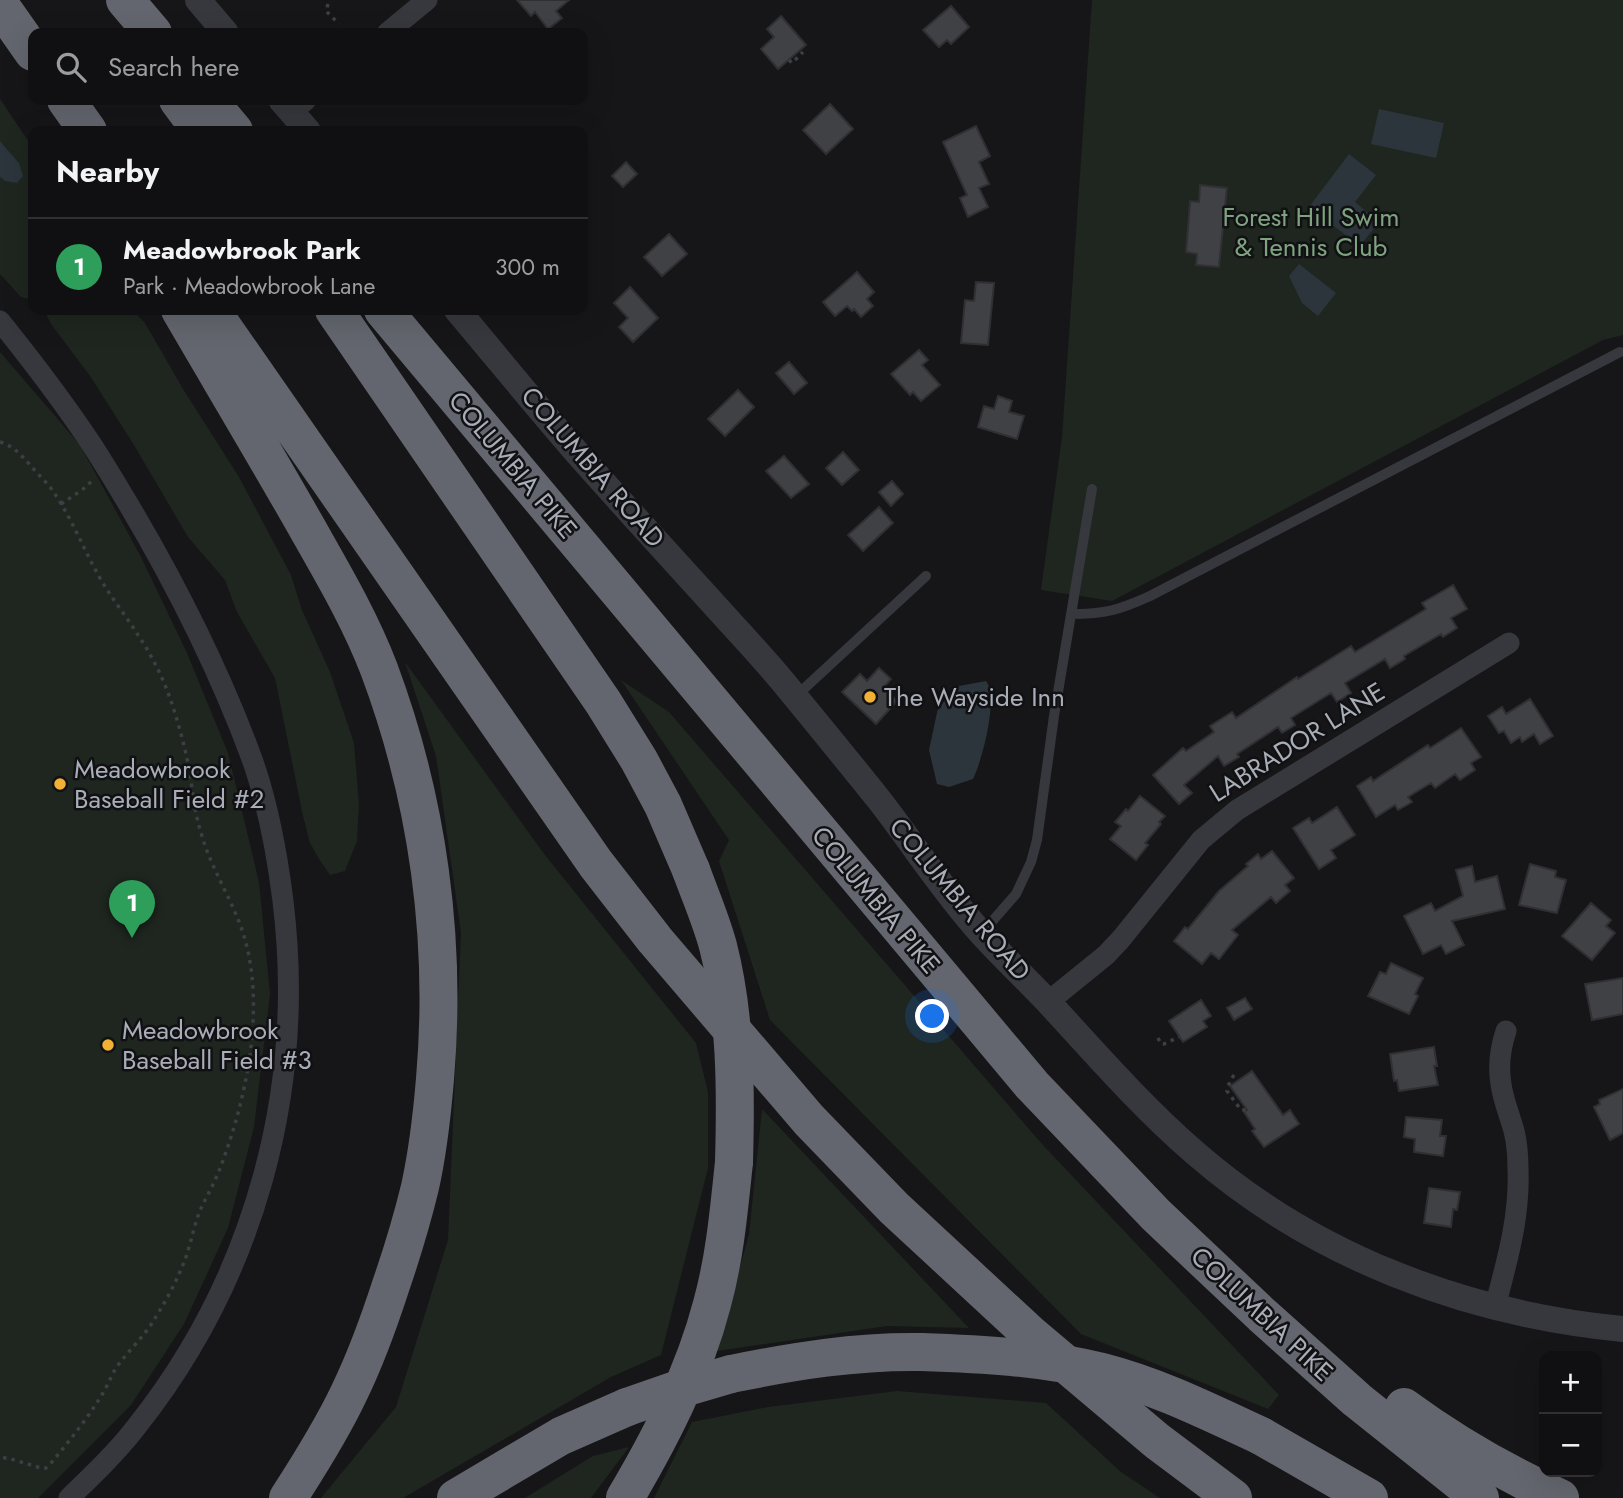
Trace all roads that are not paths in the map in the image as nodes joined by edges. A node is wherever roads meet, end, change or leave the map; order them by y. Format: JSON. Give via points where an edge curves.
{"nodes":[{"id":1,"x":107,"y":0,"type":"edge"},
{"id":2,"x":125,"y":0,"type":"edge"},
{"id":3,"x":198,"y":0,"type":"edge"},
{"id":4,"x":427,"y":0,"type":"edge"},
{"id":5,"x":127,"y":28,"type":"edge"},
{"id":6,"x":149,"y":28,"type":"edge"},
{"id":7,"x":222,"y":28,"type":"edge"},
{"id":8,"x":393,"y":28,"type":"edge"},
{"id":9,"x":61,"y":105,"type":"edge"},
{"id":10,"x":70,"y":105,"type":"edge"},
{"id":11,"x":182,"y":105,"type":"edge"},
{"id":12,"x":212,"y":105,"type":"edge"},
{"id":13,"x":73,"y":126,"type":"edge"},
{"id":14,"x":84,"y":126,"type":"edge"},
{"id":15,"x":197,"y":126,"type":"edge"},
{"id":16,"x":230,"y":126,"type":"edge"},
{"id":17,"x":183,"y":315,"type":"edge"},
{"id":18,"x":214,"y":315,"type":"edge"},
{"id":19,"x":337,"y":315,"type":"edge"},
{"id":20,"x":387,"y":315,"type":"edge"},
{"id":21,"x":461,"y":315,"type":"edge"},
{"id":22,"x":0,"y":321,"type":"edge"},
{"id":23,"x":1620,"y":352,"type":"dead end"},
{"id":24,"x":1092,"y":489,"type":"dead end"},
{"id":25,"x":926,"y":576,"type":"dead end"},
{"id":26,"x":1071,"y":614,"type":"junction"},
{"id":27,"x":1509,"y":643,"type":"dead end"},
{"id":28,"x":795,"y":697,"type":"junction"},
{"id":29,"x":982,"y":933,"type":"junction"},
{"id":30,"x":1048,"y":1002,"type":"junction"},
{"id":31,"x":1506,"y":1031,"type":"dead end"},
{"id":32,"x":1156,"y":1215,"type":"junction"},
{"id":33,"x":1495,"y":1307,"type":"junction"},
{"id":34,"x":1623,"y":1329,"type":"edge"},
{"id":35,"x":69,"y":1498,"type":"edge"},
{"id":36,"x":288,"y":1498,"type":"edge"},
{"id":37,"x":456,"y":1498,"type":"edge"},
{"id":38,"x":625,"y":1498,"type":"edge"},
{"id":39,"x":1233,"y":1498,"type":"edge"},
{"id":40,"x":1368,"y":1498,"type":"edge"},
{"id":41,"x":1480,"y":1498,"type":"edge"},
{"id":42,"x":1560,"y":1498,"type":"edge"}],
"edges":[{"from":1,"to":5,"type":"highway"},
{"from":2,"to":6,"type":"highway"},
{"from":3,"to":7,"type":"street"},
{"from":4,"to":8,"type":"street"},
{"from":9,"to":13,"type":"highway"},
{"from":10,"to":14,"type":"highway"},
{"from":11,"to":15,"type":"highway"},
{"from":12,"to":16,"type":"highway"},
{"from":17,"to":36,"type":"highway","via":[[344,594],[378,666],[416,791],[436,919],[437,1052],[421,1185],[401,1258],[364,1359]]},
{"from":18,"to":39,"type":"highway","via":[[596,864],[655,940],[810,1120],[894,1208],[1029,1334]]},
{"from":19,"to":38,"type":"highway","bridge":true,"via":[[639,760],[691,870],[718,945],[734,1052],[734,1162],[726,1239],[713,1304],[692,1367],[656,1446]]},
{"from":20,"to":32,"type":"highway","name":"COLUMBIA PIKE","via":[[1023,1076]]},
{"from":21,"to":28,"type":"street","name":"COLUMBIA ROAD","via":[[582,459]]},
{"from":22,"to":35,"type":"street","via":[[106,468],[190,617],[253,761],[280,877],[287,938],[284,1074],[264,1175],[248,1225],[214,1305],[164,1390],[102,1466]]},
{"from":23,"to":26,"type":"lane","via":[[1150,596],[1120,609]]},
{"from":24,"to":26,"type":"lane"},
{"from":25,"to":28,"type":"lane"},
{"from":26,"to":29,"type":"lane","via":[[1031,862],[1016,894]]},
{"from":27,"to":30,"type":"street","name":"LABRADOR LANE","via":[[1237,810],[1201,840],[1121,939]]},
{"from":28,"to":29,"type":"street","name":"COLUMBIA ROAD"},
{"from":29,"to":30,"type":"street","name":"COLUMBIA ROAD"},
{"from":30,"to":33,"type":"street","name":"COLUMBIA ROAD","via":[[1154,1115],[1241,1189],[1326,1243],[1381,1269]]},
{"from":31,"to":33,"type":"street","via":[[1500,1077],[1514,1132],[1518,1202]]},
{"from":32,"to":41,"type":"highway","name":"COLUMBIA PIKE","via":[[1357,1400]]},
{"from":32,"to":42,"type":"highway","via":[[1276,1312],[1435,1430]]},
{"from":33,"to":34,"type":"street","name":"COLUMBIA ROAD"},
{"from":37,"to":40,"type":"highway","bridge":true,"via":[[561,1437],[627,1407],[731,1374],[793,1361],[888,1351],[1030,1360],[1139,1383],[1261,1436]]}]}
